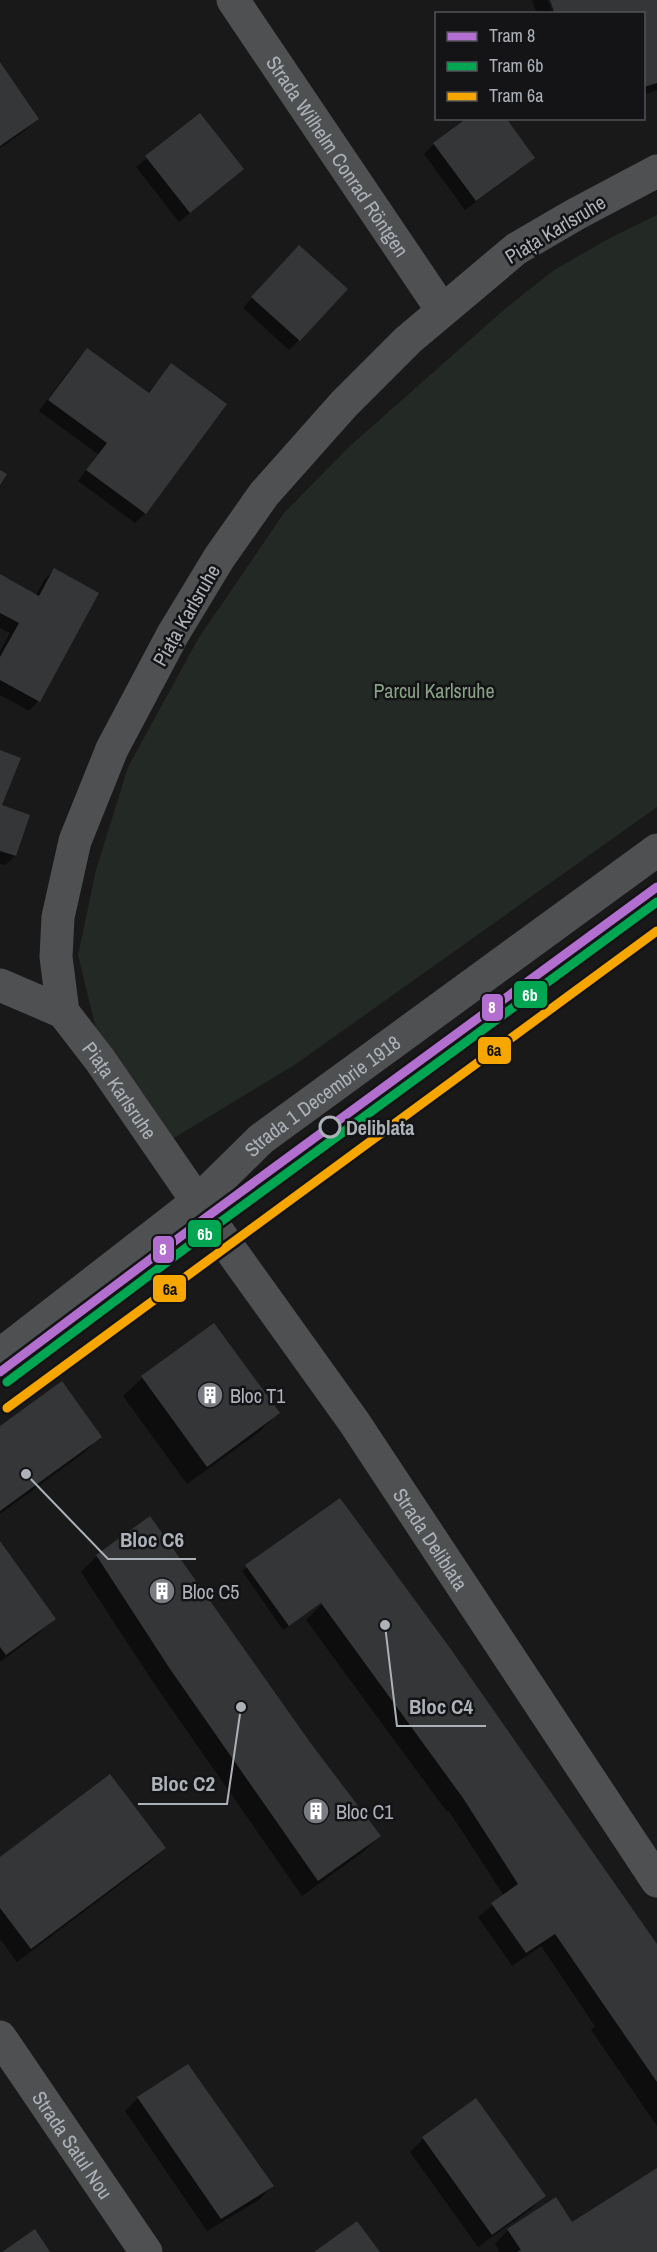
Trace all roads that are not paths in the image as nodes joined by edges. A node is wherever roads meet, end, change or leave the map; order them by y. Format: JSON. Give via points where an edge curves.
{"nodes":[{"id":1,"x":233,"y":0,"type":"edge"},
{"id":2,"x":657,"y":171,"type":"edge"},
{"id":3,"x":442,"y":310,"type":"junction"},
{"id":4,"x":657,"y":850,"type":"edge"},
{"id":5,"x":0,"y":985,"type":"edge"},
{"id":6,"x":63,"y":1012,"type":"junction"},
{"id":7,"x":198,"y":1201,"type":"junction"},
{"id":8,"x":0,"y":1355,"type":"edge"},
{"id":9,"x":657,"y":1881,"type":"edge"},
{"id":10,"x":0,"y":2037,"type":"edge"},
{"id":11,"x":146,"y":2252,"type":"edge"}],
"edges":[{"from":1,"to":3,"type":"street","name":"Strada Wilhelm Conrad Röntgen"},
{"from":2,"to":3,"type":"street","name":"Piața Karlsruhe","via":[[516,249]]},
{"from":3,"to":6,"type":"street","name":"Piața Karlsruhe","via":[[344,404],[264,495],[219,558],[173,634],[112,749],[75,841],[58,916],[56,957]]},
{"from":4,"to":7,"type":"street","name":"Strada 1 Decembrie 1918","via":[[261,1139]]},
{"from":5,"to":6,"type":"street"},
{"from":6,"to":7,"type":"street","name":"Piața Karlsruhe"},
{"from":7,"to":8,"type":"street","name":"Strada 1 Decembrie 1918"},
{"from":7,"to":9,"type":"street","name":"Strada Deliblata","via":[[354,1422]]},
{"from":10,"to":11,"type":"street","name":"Strada Satul Nou"}]}
